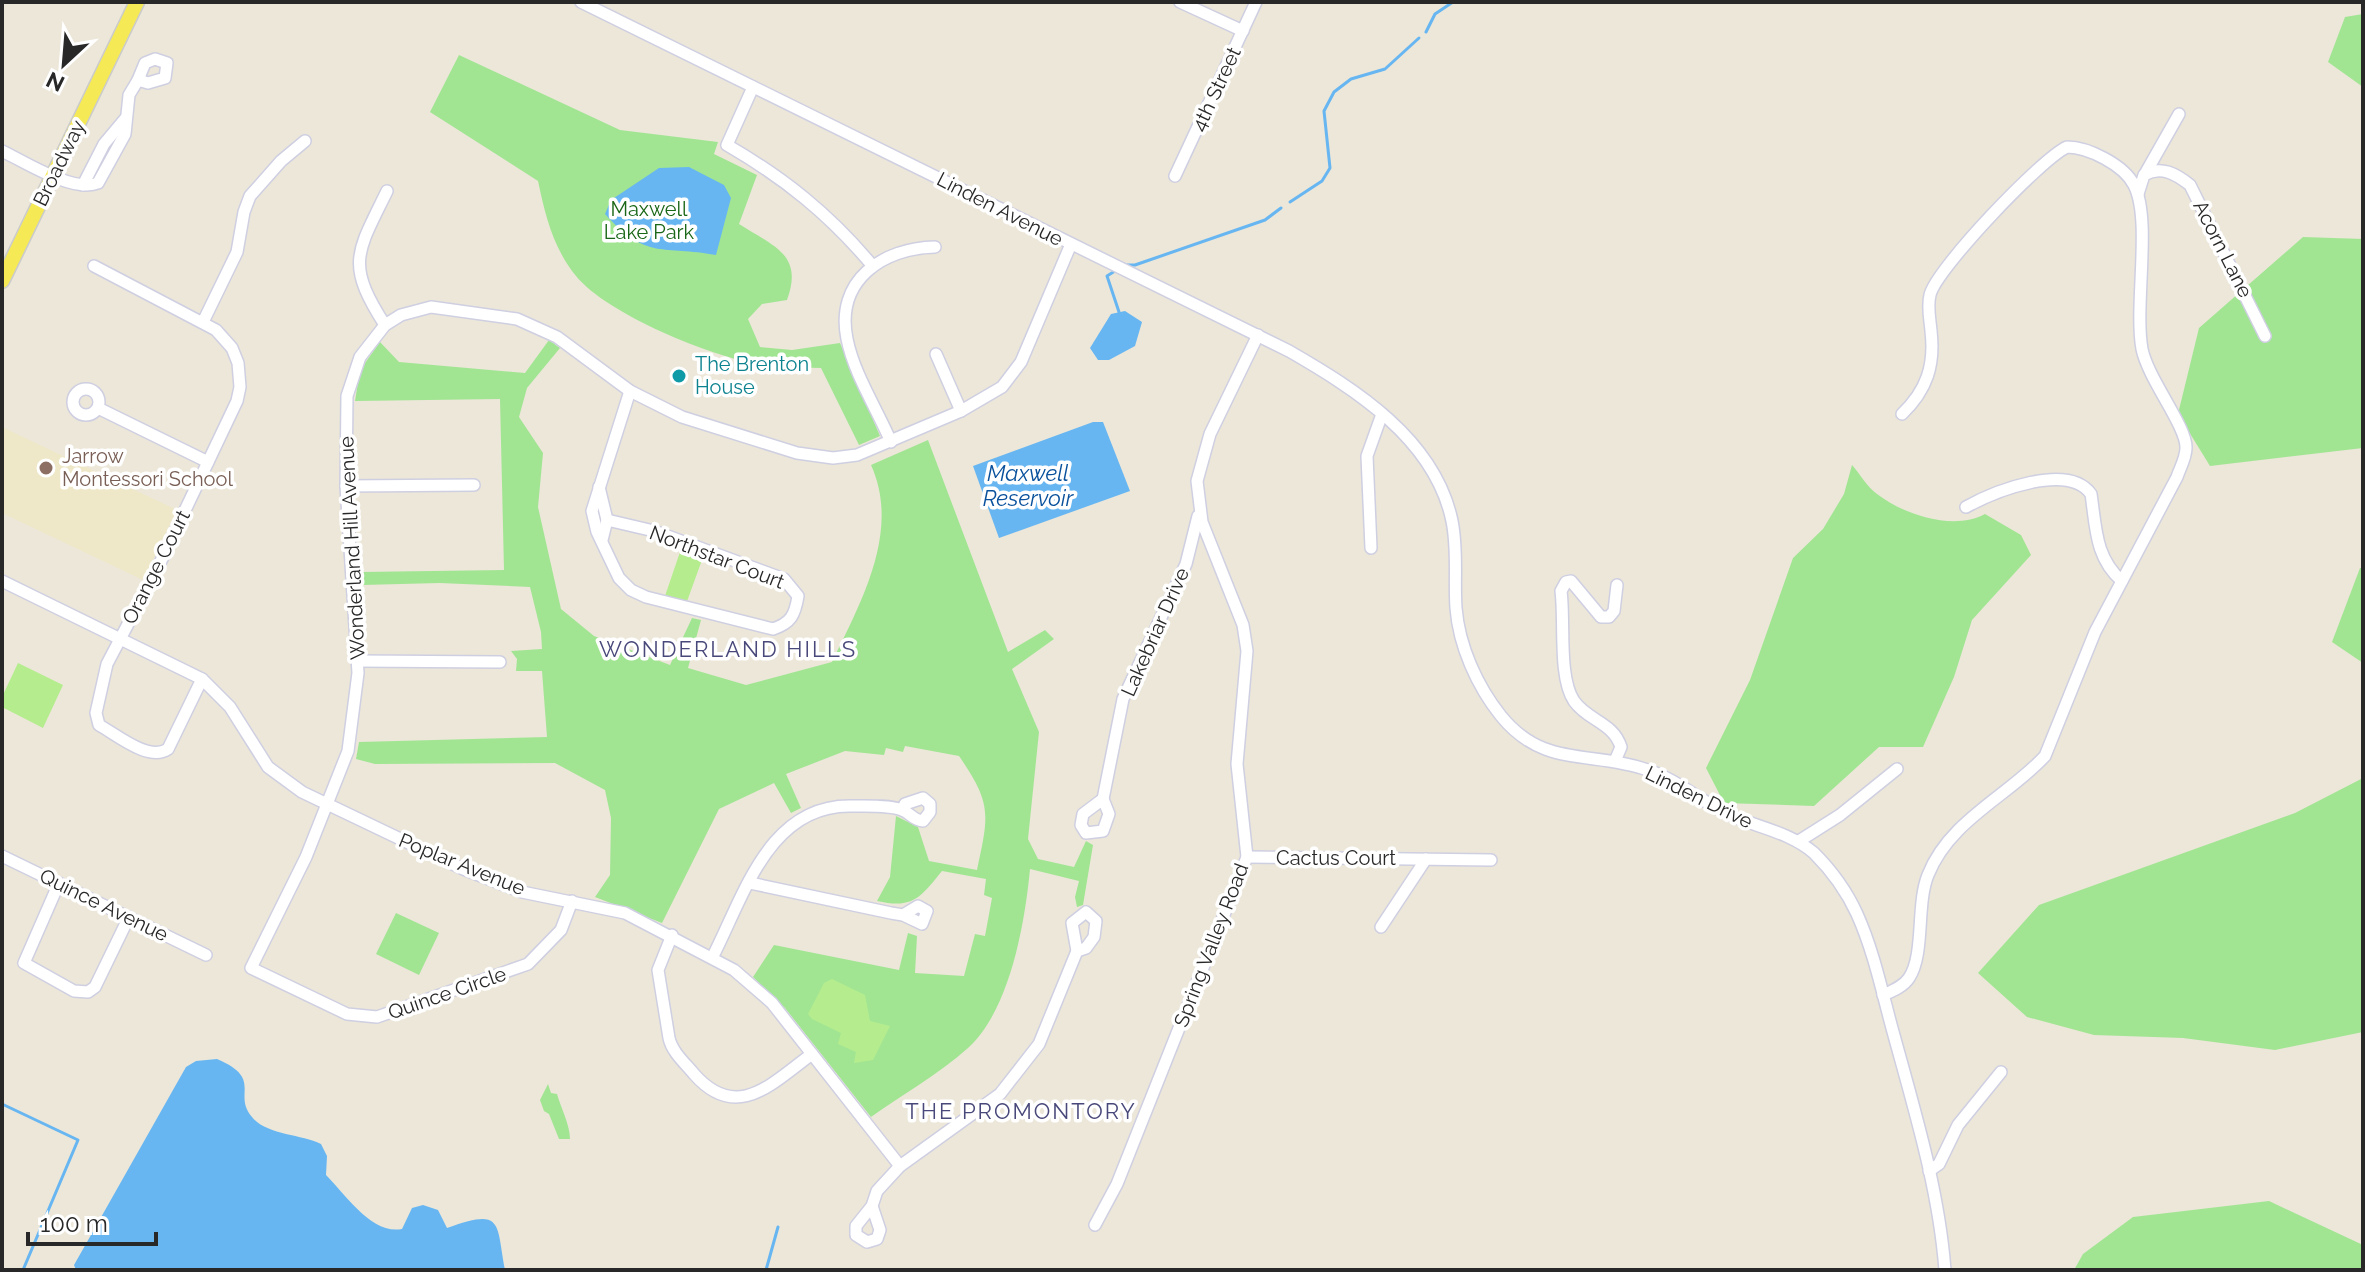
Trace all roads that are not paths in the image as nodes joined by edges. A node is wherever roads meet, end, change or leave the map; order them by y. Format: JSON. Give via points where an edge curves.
{"nodes":[{"id":1,"x":137,"y":2,"type":"edge"},
{"id":2,"x":581,"y":2,"type":"edge"},
{"id":3,"x":1180,"y":2,"type":"edge"},
{"id":4,"x":1256,"y":2,"type":"edge"},
{"id":5,"x":1243,"y":31,"type":"junction"},
{"id":6,"x":138,"y":80,"type":"dead end"},
{"id":7,"x":753,"y":87,"type":"junction"},
{"id":8,"x":2179,"y":114,"type":"dead end"},
{"id":9,"x":305,"y":141,"type":"dead end"},
{"id":10,"x":2,"y":151,"type":"edge"},
{"id":11,"x":2144,"y":175,"type":"junction"},
{"id":12,"x":52,"y":176,"type":"junction"},
{"id":13,"x":1175,"y":176,"type":"dead end"},
{"id":14,"x":387,"y":191,"type":"dead end"},
{"id":15,"x":2138,"y":194,"type":"junction"},
{"id":16,"x":1071,"y":244,"type":"junction"},
{"id":17,"x":935,"y":247,"type":"dead end"},
{"id":18,"x":871,"y":264,"type":"junction"},
{"id":19,"x":94,"y":266,"type":"dead end"},
{"id":20,"x":2,"y":281,"type":"edge"},
{"id":21,"x":203,"y":322,"type":"junction"},
{"id":22,"x":385,"y":325,"type":"junction"},
{"id":23,"x":1258,"y":335,"type":"junction"},
{"id":24,"x":2265,"y":336,"type":"dead end"},
{"id":25,"x":936,"y":354,"type":"dead end"},
{"id":26,"x":630,"y":391,"type":"junction"},
{"id":27,"x":98,"y":408,"type":"dead end"},
{"id":28,"x":961,"y":411,"type":"junction"},
{"id":29,"x":1382,"y":414,"type":"junction"},
{"id":30,"x":1902,"y":414,"type":"dead end"},
{"id":31,"x":1405,"y":437,"type":"joint"},
{"id":32,"x":891,"y":442,"type":"junction"},
{"id":33,"x":208,"y":462,"type":"junction"},
{"id":34,"x":474,"y":485,"type":"dead end"},
{"id":35,"x":346,"y":486,"type":"junction"},
{"id":36,"x":599,"y":486,"type":"junction"},
{"id":37,"x":1966,"y":507,"type":"dead end"},
{"id":38,"x":1199,"y":512,"type":"junction"},
{"id":39,"x":607,"y":520,"type":"junction"},
{"id":40,"x":602,"y":540,"type":"junction"},
{"id":41,"x":1371,"y":548,"type":"dead end"},
{"id":42,"x":2,"y":581,"type":"edge"},
{"id":43,"x":2122,"y":581,"type":"junction"},
{"id":44,"x":1617,"y":585,"type":"dead end"},
{"id":45,"x":119,"y":638,"type":"junction"},
{"id":46,"x":357,"y":661,"type":"junction"},
{"id":47,"x":500,"y":662,"type":"dead end"},
{"id":48,"x":202,"y":679,"type":"junction"},
{"id":49,"x":1615,"y":761,"type":"junction"},
{"id":50,"x":1897,"y":769,"type":"dead end"},
{"id":51,"x":1103,"y":799,"type":"dead end"},
{"id":52,"x":327,"y":804,"type":"junction"},
{"id":53,"x":902,"y":810,"type":"dead end"},
{"id":54,"x":1799,"y":841,"type":"junction"},
{"id":55,"x":2,"y":856,"type":"edge"},
{"id":56,"x":1247,"y":857,"type":"junction"},
{"id":57,"x":1426,"y":859,"type":"junction"},
{"id":58,"x":1491,"y":860,"type":"dead end"},
{"id":59,"x":59,"y":883,"type":"junction"},
{"id":60,"x":750,"y":883,"type":"junction"},
{"id":61,"x":572,"y":901,"type":"junction"},
{"id":62,"x":903,"y":915,"type":"dead end"},
{"id":63,"x":129,"y":917,"type":"junction"},
{"id":64,"x":1381,"y":927,"type":"dead end"},
{"id":65,"x":672,"y":935,"type":"junction"},
{"id":66,"x":1077,"y":951,"type":"dead end"},
{"id":67,"x":206,"y":955,"type":"dead end"},
{"id":68,"x":713,"y":956,"type":"junction"},
{"id":69,"x":251,"y":968,"type":"joint"},
{"id":70,"x":1883,"y":995,"type":"junction"},
{"id":71,"x":812,"y":1054,"type":"junction"},
{"id":72,"x":2001,"y":1072,"type":"dead end"},
{"id":73,"x":900,"y":1166,"type":"junction"},
{"id":74,"x":1929,"y":1171,"type":"junction"},
{"id":75,"x":872,"y":1206,"type":"dead end"},
{"id":76,"x":1095,"y":1225,"type":"dead end"},
{"id":77,"x":1945,"y":1270,"type":"edge"}],
"edges":[{"from":1,"to":12,"type":"main road","name":"Broadway"},
{"from":2,"to":7,"type":"street","name":"Linden Avenue"},
{"from":3,"to":5,"type":"street"},
{"from":4,"to":5,"type":"street","name":"4th Street"},
{"from":5,"to":13,"type":"street","name":"4th Street"},
{"from":6,"to":12,"type":"street","via":[[129,95],[125,134],[104,178],[90,186]]},
{"from":7,"to":16,"type":"street","name":"Linden Avenue"},
{"from":7,"to":18,"type":"street","via":[[727,145],[806,196]]},
{"from":8,"to":11,"type":"street"},
{"from":9,"to":21,"type":"street","via":[[250,196],[237,252]]},
{"from":10,"to":12,"type":"street"},
{"from":11,"to":15,"type":"street"},
{"from":11,"to":24,"type":"street","name":"Acorn Lane","via":[[2169,172],[2193,189]]},
{"from":12,"to":20,"type":"main road","name":"Broadway"},
{"from":14,"to":22,"type":"street","via":[[358,262],[364,292]]},
{"from":15,"to":30,"type":"street","via":[[2121,171],[2086,150],[2060,150],[1977,231],[1935,282],[1928,305],[1932,366]]},
{"from":15,"to":43,"type":"street","via":[[2141,345],[2152,381],[2186,446],[2177,477]]},
{"from":16,"to":23,"type":"street","name":"Linden Avenue"},
{"from":16,"to":28,"type":"street","via":[[1012,375],[985,399]]},
{"from":17,"to":18,"type":"street","via":[[901,251]]},
{"from":18,"to":32,"type":"street","via":[[853,287],[845,323],[852,355]]},
{"from":19,"to":21,"type":"street"},
{"from":21,"to":33,"type":"street","name":"Orange Court","via":[[222,335],[238,363],[237,401]]},
{"from":22,"to":26,"type":"street","via":[[431,307],[517,319],[557,337]]},
{"from":22,"to":35,"type":"street","name":"Wonderland Hill Avenue","via":[[353,373],[347,396]]},
{"from":23,"to":29,"type":"street","name":"Linden Avenue","via":[[1328,374]]},
{"from":23,"to":38,"type":"street","name":"Spring Valley Road","via":[[1200,458]]},
{"from":25,"to":28,"type":"street"},
{"from":26,"to":32,"type":"street","via":[[682,417],[815,456],[857,455]]},
{"from":26,"to":36,"type":"street","name":"Northstar Court"},
{"from":27,"to":33,"type":"street"},
{"from":28,"to":32,"type":"street"},
{"from":29,"to":31,"type":"street","name":"Linden Avenue"},
{"from":29,"to":41,"type":"street","via":[[1367,456]]},
{"from":31,"to":49,"type":"street","name":"Linden Drive","via":[[1435,474],[1446,498],[1455,543],[1460,631],[1489,700],[1536,747],[1566,757]]},
{"from":33,"to":45,"type":"street","name":"Orange Court"},
{"from":34,"to":35,"type":"street"},
{"from":35,"to":46,"type":"street","name":"Wonderland Hill Avenue"},
{"from":36,"to":39,"type":"street"},
{"from":36,"to":40,"type":"street","name":"Northstar Court","via":[[592,511]]},
{"from":37,"to":43,"type":"street","via":[[2014,488],[2075,480],[2091,494],[2097,544],[2109,571]]},
{"from":38,"to":51,"type":"street","name":"Lakebriar Drive","via":[[1186,564],[1123,699]]},
{"from":38,"to":56,"type":"street","name":"Spring Valley Road","via":[[1243,625],[1247,651],[1237,764]]},
{"from":39,"to":40,"type":"street"},
{"from":39,"to":40,"type":"street","name":"Northstar Court","via":[[654,531],[784,579],[798,596],[793,616],[787,625],[773,629],[646,597],[619,578]]},
{"from":42,"to":45,"type":"street","name":"Poplar Avenue"},
{"from":43,"to":70,"type":"street","via":[[2095,632],[2045,756],[1978,811],[1936,859],[1922,894],[1914,967],[1900,987]]},
{"from":44,"to":49,"type":"street","via":[[1609,617],[1601,617],[1571,581],[1561,591],[1568,687],[1577,705],[1617,734],[1621,747]]},
{"from":45,"to":48,"type":"street","name":"Poplar Avenue"},
{"from":45,"to":48,"type":"street","name":"Orange Court","via":[[102,686],[99,725],[151,754],[168,749]]},
{"from":46,"to":47,"type":"street"},
{"from":46,"to":52,"type":"street","name":"Wonderland Hill Avenue","via":[[348,751]]},
{"from":48,"to":52,"type":"street","name":"Poplar Avenue","via":[[230,707],[274,773]]},
{"from":49,"to":54,"type":"street","name":"Linden Drive","via":[[1649,770],[1740,820]]},
{"from":50,"to":54,"type":"street"},
{"from":52,"to":61,"type":"street","name":"Poplar Avenue","via":[[463,869],[522,892]]},
{"from":52,"to":69,"type":"street","name":"Wonderland Hill Avenue"},
{"from":53,"to":60,"type":"street","via":[[835,806],[803,817],[771,844]]},
{"from":54,"to":70,"type":"street","name":"Linden Drive","via":[[1850,901]]},
{"from":55,"to":59,"type":"street","name":"Quince Avenue"},
{"from":56,"to":57,"type":"street","name":"Cactus Court"},
{"from":56,"to":76,"type":"street","name":"Spring Valley Road","via":[[1117,1184]]},
{"from":57,"to":58,"type":"street","name":"Cactus Court"},
{"from":57,"to":64,"type":"street","name":"Cactus Court"},
{"from":59,"to":63,"type":"street","name":"Quince Avenue"},
{"from":59,"to":63,"type":"street","via":[[24,963],[74,991],[95,987]]},
{"from":60,"to":62,"type":"street"},
{"from":60,"to":68,"type":"street"},
{"from":61,"to":65,"type":"street","name":"Poplar Avenue","via":[[625,913]]},
{"from":61,"to":69,"type":"street","name":"Quince Circle","via":[[561,930],[528,964],[377,1017],[347,1014]]},
{"from":63,"to":67,"type":"street","name":"Quince Avenue"},
{"from":65,"to":68,"type":"street","name":"Poplar Avenue"},
{"from":65,"to":71,"type":"street","via":[[658,970],[669,1038],[705,1087],[722,1097],[749,1097]]},
{"from":66,"to":73,"type":"street","via":[[1039,1044],[1000,1094]]},
{"from":68,"to":71,"type":"street","name":"Poplar Avenue","via":[[754,985]]},
{"from":70,"to":74,"type":"street","name":"Linden Drive"},
{"from":71,"to":73,"type":"street","name":"Poplar Avenue"},
{"from":72,"to":74,"type":"street"},
{"from":73,"to":75,"type":"street","via":[[877,1191]]},
{"from":74,"to":77,"type":"street","name":"Linden Drive"}]}
